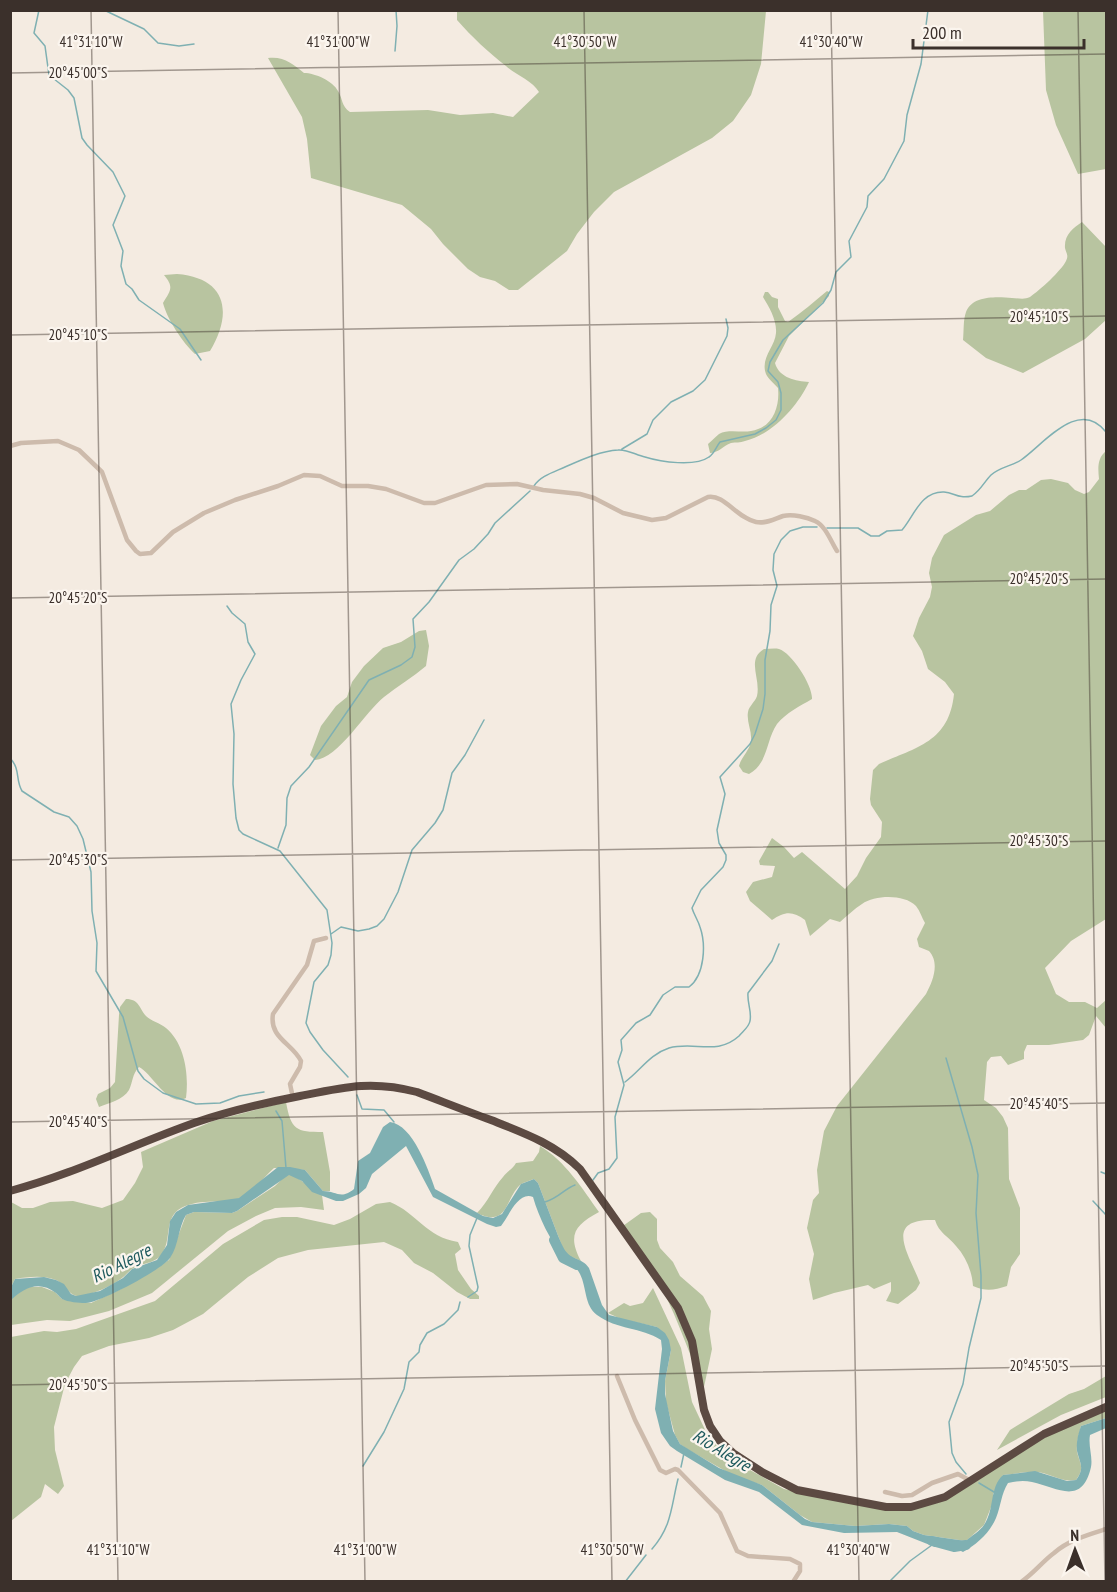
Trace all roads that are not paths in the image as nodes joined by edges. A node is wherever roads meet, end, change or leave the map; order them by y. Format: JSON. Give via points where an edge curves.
{"nodes":[{"id":1,"x":10,"y":446,"type":"edge"},
{"id":2,"x":837,"y":551,"type":"dead end"},
{"id":3,"x":326,"y":938,"type":"dead end"},
{"id":4,"x":293,"y":1098,"type":"junction"},
{"id":5,"x":10,"y":1191,"type":"edge"},
{"id":6,"x":617,"y":1376,"type":"dead end"},
{"id":7,"x":1107,"y":1407,"type":"edge"},
{"id":8,"x":971,"y":1481,"type":"junction"},
{"id":9,"x":885,"y":1492,"type":"dead end"},
{"id":10,"x":1107,"y":1529,"type":"edge"},
{"id":11,"x":793,"y":1581,"type":"edge"},
{"id":12,"x":1021,"y":1581,"type":"edge"}],
"edges":[{"from":1,"to":2,"type":"street","via":[[58,441],[79,450],[102,472],[127,540],[140,554],[155,551],[169,536],[204,513],[310,475],[342,486],[386,489],[424,503],[435,503],[486,485],[517,484],[580,494],[623,513],[652,520],[666,518],[716,496],[739,515],[755,522],[787,515],[815,521]]},
{"from":3,"to":4,"type":"street","via":[[314,941],[307,965],[273,1014],[276,1034],[301,1061],[290,1084]]},
{"from":4,"to":5,"type":"highway","via":[[202,1121]]},
{"from":4,"to":8,"type":"highway","via":[[363,1084],[399,1087],[527,1134],[568,1156],[678,1308],[692,1341],[710,1426],[720,1441],[782,1484],[886,1507],[911,1507],[945,1497]]},
{"from":6,"to":11,"type":"street","via":[[660,1470],[678,1470],[720,1513],[734,1546],[742,1554],[790,1559],[800,1564]]},
{"from":7,"to":8,"type":"highway","via":[[1044,1434]]},
{"from":8,"to":9,"type":"street","via":[[958,1474],[912,1495]]},
{"from":10,"to":12,"type":"street","via":[[1064,1546]]}]}
